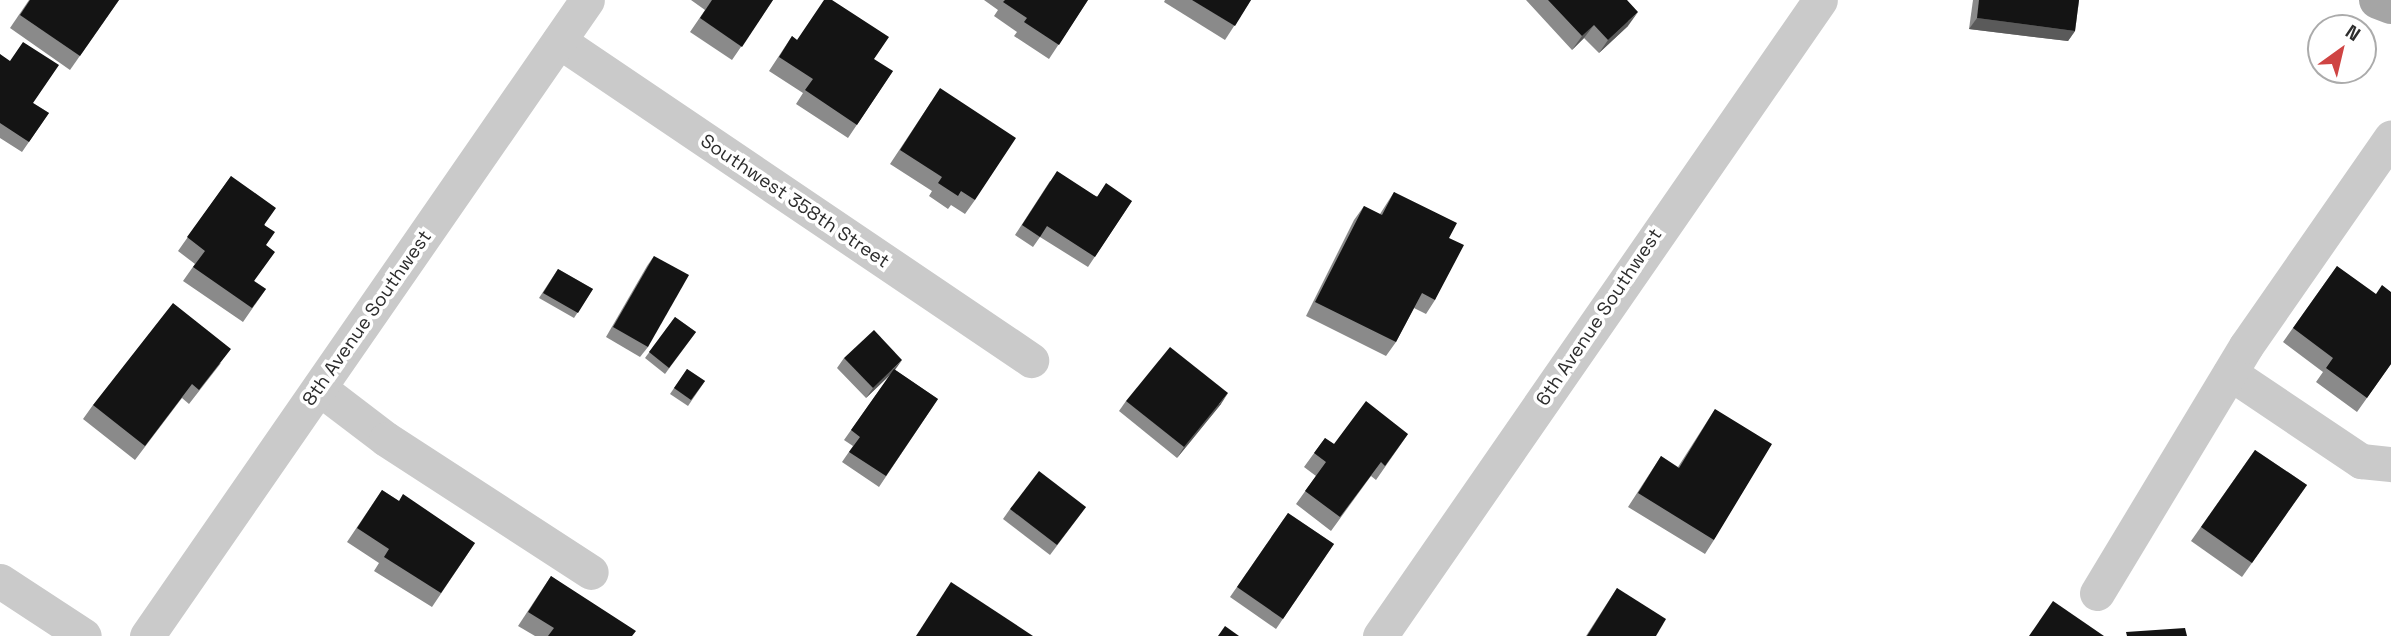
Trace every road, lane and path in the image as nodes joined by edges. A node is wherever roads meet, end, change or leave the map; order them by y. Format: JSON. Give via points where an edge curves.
{"nodes":[{"id":1,"x":587,"y":0,"type":"edge"},
{"id":2,"x":1820,"y":0,"type":"edge"},
{"id":3,"x":2378,"y":0,"type":"edge"},
{"id":4,"x":2391,"y":5,"type":"edge"},
{"id":5,"x":559,"y":41,"type":"junction"},
{"id":6,"x":2391,"y":137,"type":"edge"},
{"id":7,"x":1031,"y":360,"type":"dead end"},
{"id":8,"x":2230,"y":373,"type":"junction"},
{"id":9,"x":319,"y":388,"type":"junction"},
{"id":10,"x":2391,"y":464,"type":"edge"},
{"id":11,"x":591,"y":572,"type":"dead end"},
{"id":12,"x":0,"y":581,"type":"edge"},
{"id":13,"x":2097,"y":593,"type":"dead end"},
{"id":14,"x":84,"y":636,"type":"edge"},
{"id":15,"x":147,"y":636,"type":"edge"},
{"id":16,"x":1380,"y":636,"type":"edge"}],
"edges":[{"from":1,"to":5,"type":"street","name":"8th Avenue Southwest"},
{"from":2,"to":16,"type":"street","name":"6th Avenue Southwest"},
{"from":3,"to":4,"type":"main road"},
{"from":5,"to":7,"type":"street","name":"Southwest 358th Street"},
{"from":5,"to":9,"type":"street","name":"8th Avenue Southwest"},
{"from":6,"to":8,"type":"street"},
{"from":8,"to":10,"type":"street","via":[[2361,461]]},
{"from":8,"to":13,"type":"street"},
{"from":9,"to":11,"type":"street","via":[[386,439]]},
{"from":9,"to":15,"type":"street","name":"8th Avenue Southwest"},
{"from":12,"to":14,"type":"street"}]}
